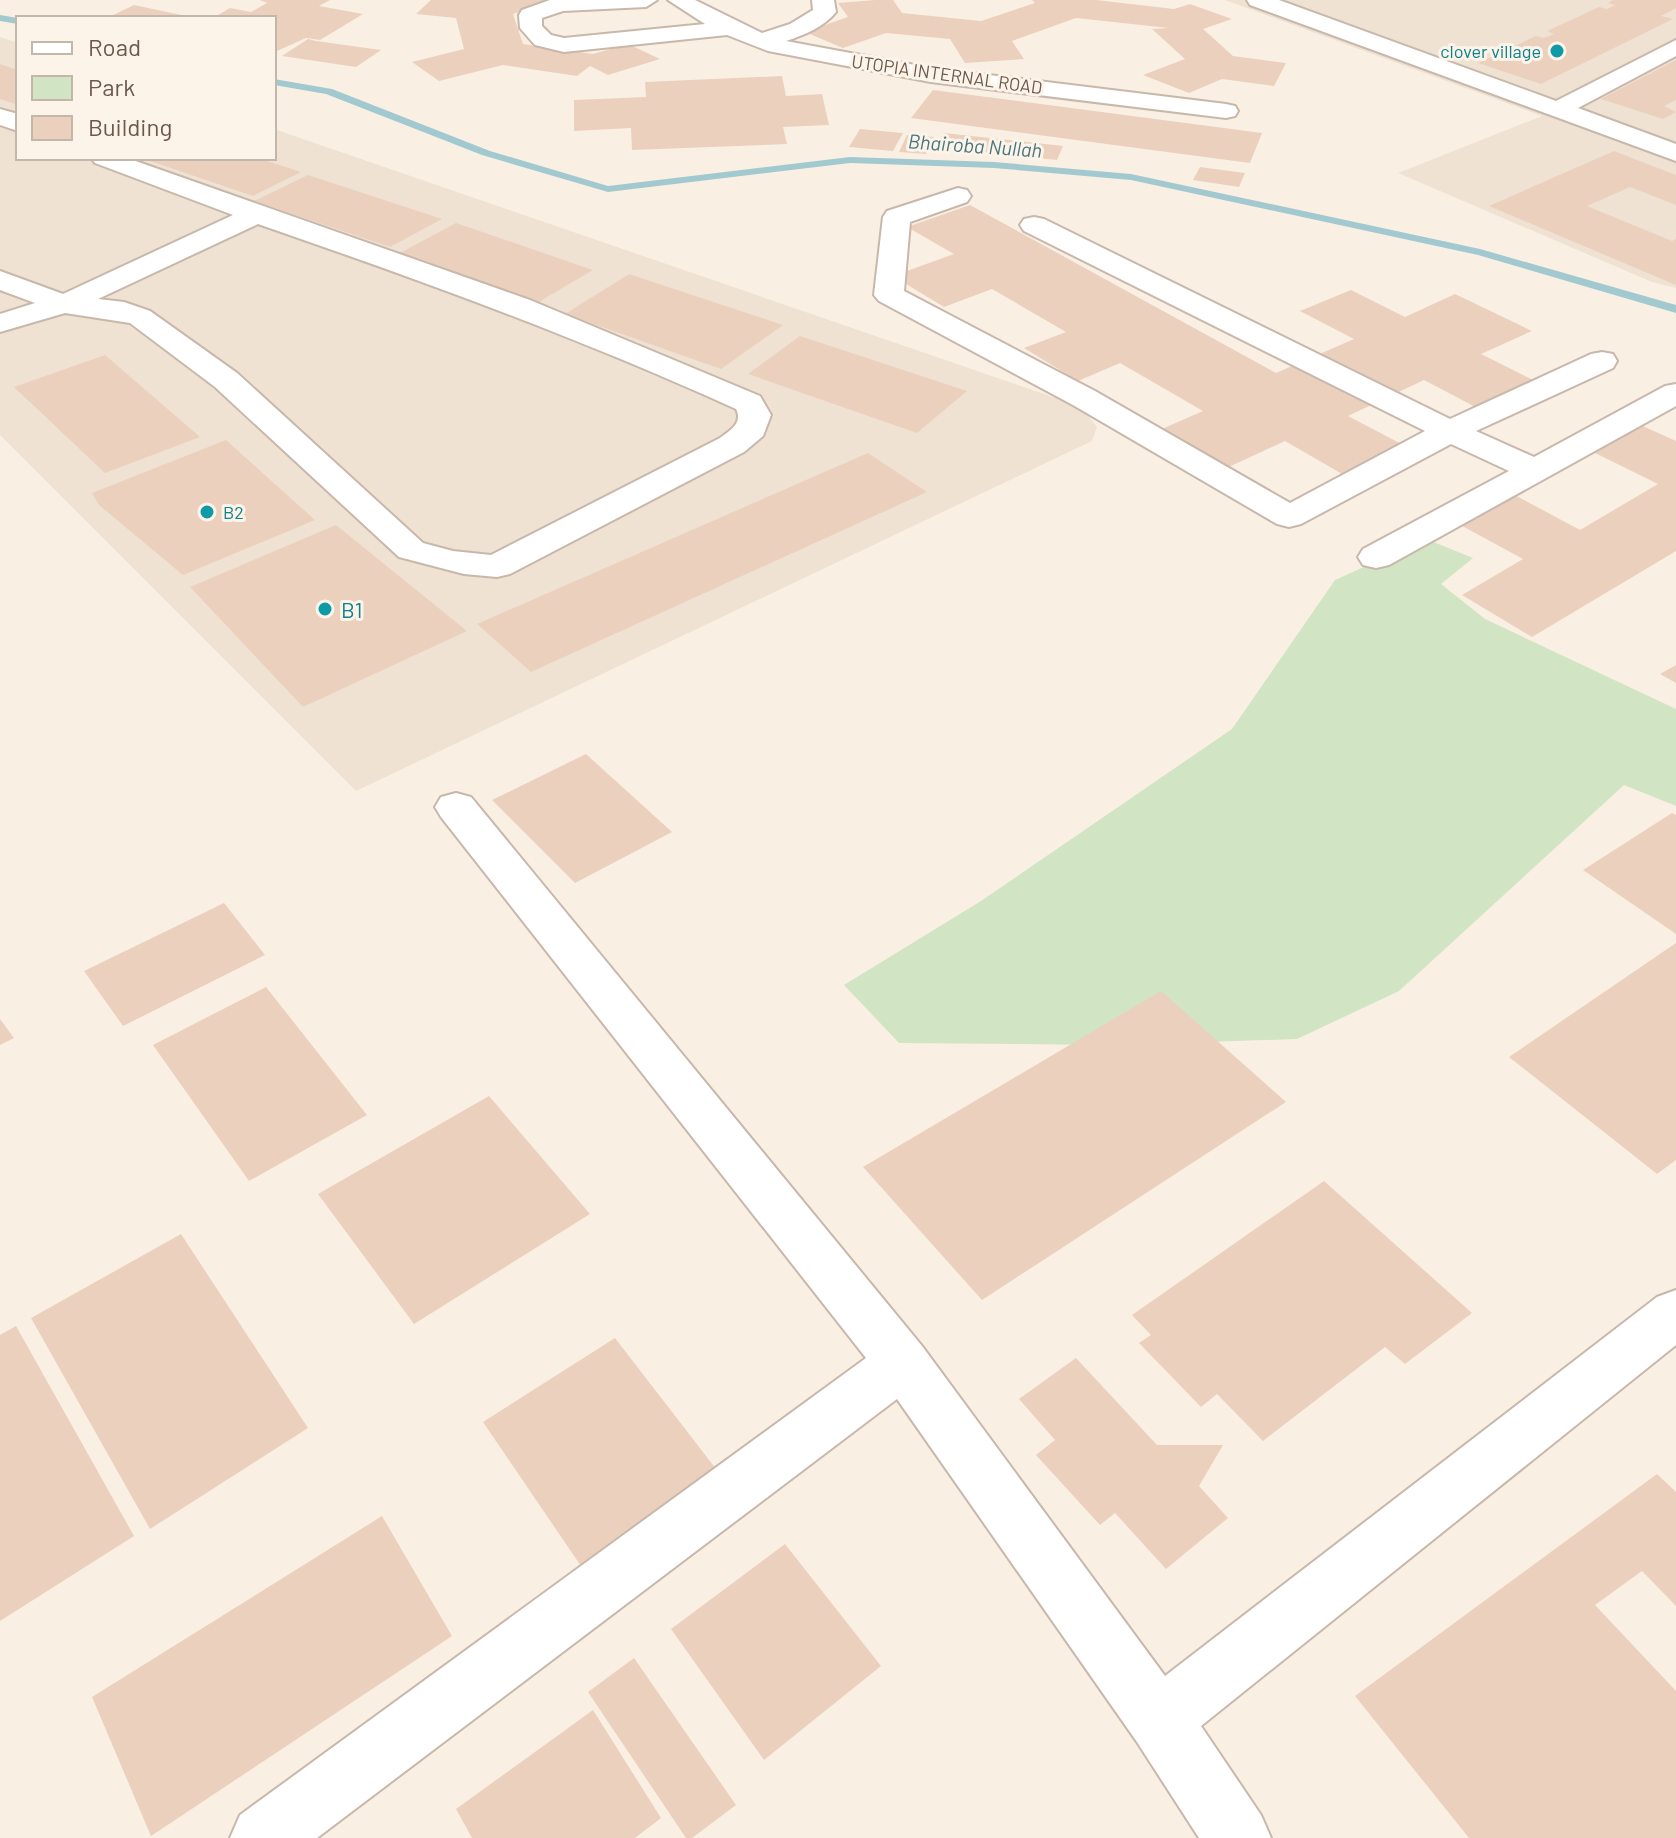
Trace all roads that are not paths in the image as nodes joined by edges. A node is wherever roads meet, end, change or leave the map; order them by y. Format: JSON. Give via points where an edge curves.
{"nodes":[{"id":1,"x":646,"y":0,"type":"edge"},
{"id":2,"x":679,"y":0,"type":"edge"},
{"id":3,"x":823,"y":0,"type":"edge"},
{"id":4,"x":1258,"y":0,"type":"edge"},
{"id":5,"x":1312,"y":0,"type":"edge"},
{"id":6,"x":1286,"y":10,"type":"junction"},
{"id":7,"x":730,"y":28,"type":"junction"},
{"id":8,"x":762,"y":41,"type":"junction"},
{"id":9,"x":1676,"y":47,"type":"edge"},
{"id":10,"x":1558,"y":109,"type":"junction"},
{"id":11,"x":1226,"y":111,"type":"dead end"},
{"id":12,"x":1676,"y":153,"type":"edge"},
{"id":13,"x":109,"y":160,"type":"edge"},
{"id":14,"x":958,"y":196,"type":"dead end"},
{"id":15,"x":258,"y":214,"type":"junction"},
{"id":16,"x":1034,"y":225,"type":"dead end"},
{"id":17,"x":0,"y":280,"type":"edge"},
{"id":18,"x":64,"y":304,"type":"junction"},
{"id":19,"x":0,"y":323,"type":"edge"},
{"id":20,"x":1602,"y":361,"type":"dead end"},
{"id":21,"x":1676,"y":393,"type":"edge"},
{"id":22,"x":1450,"y":431,"type":"junction"},
{"id":23,"x":1533,"y":469,"type":"junction"},
{"id":24,"x":1376,"y":557,"type":"dead end"},
{"id":25,"x":456,"y":807,"type":"dead end"},
{"id":26,"x":1676,"y":1313,"type":"edge"},
{"id":27,"x":903,"y":1363,"type":"junction"},
{"id":28,"x":1159,"y":1720,"type":"junction"},
{"id":29,"x":263,"y":1838,"type":"edge"},
{"id":30,"x":1238,"y":1838,"type":"edge"}],
"edges":[{"from":1,"to":7,"type":"street","via":[[560,4],[530,15],[531,28],[543,40],[564,45]]},
{"from":2,"to":7,"type":"street","name":"UTOPIA INTERNAL ROAD"},
{"from":3,"to":8,"type":"street","via":[[825,12],[798,29]]},
{"from":4,"to":6,"type":"street"},
{"from":5,"to":6,"type":"street"},
{"from":6,"to":10,"type":"street"},
{"from":7,"to":8,"type":"street","name":"UTOPIA INTERNAL ROAD"},
{"from":8,"to":11,"type":"street","name":"UTOPIA INTERNAL ROAD","via":[[931,75]]},
{"from":9,"to":10,"type":"street"},
{"from":10,"to":12,"type":"street"},
{"from":13,"to":15,"type":"street"},
{"from":14,"to":22,"type":"street","via":[[897,217],[889,295],[1084,398],[1289,517]]},
{"from":15,"to":18,"type":"street"},
{"from":15,"to":18,"type":"street","via":[[657,361],[749,403],[755,415],[752,429],[732,445],[497,566],[435,560],[411,550],[226,380],[151,324],[124,311]]},
{"from":16,"to":22,"type":"street"},
{"from":17,"to":18,"type":"street"},
{"from":18,"to":19,"type":"street"},
{"from":20,"to":22,"type":"street"},
{"from":21,"to":23,"type":"street"},
{"from":22,"to":23,"type":"street"},
{"from":23,"to":24,"type":"street"},
{"from":25,"to":27,"type":"street"},
{"from":26,"to":28,"type":"street"},
{"from":27,"to":28,"type":"street"},
{"from":27,"to":29,"type":"street"},
{"from":28,"to":30,"type":"street"}]}
